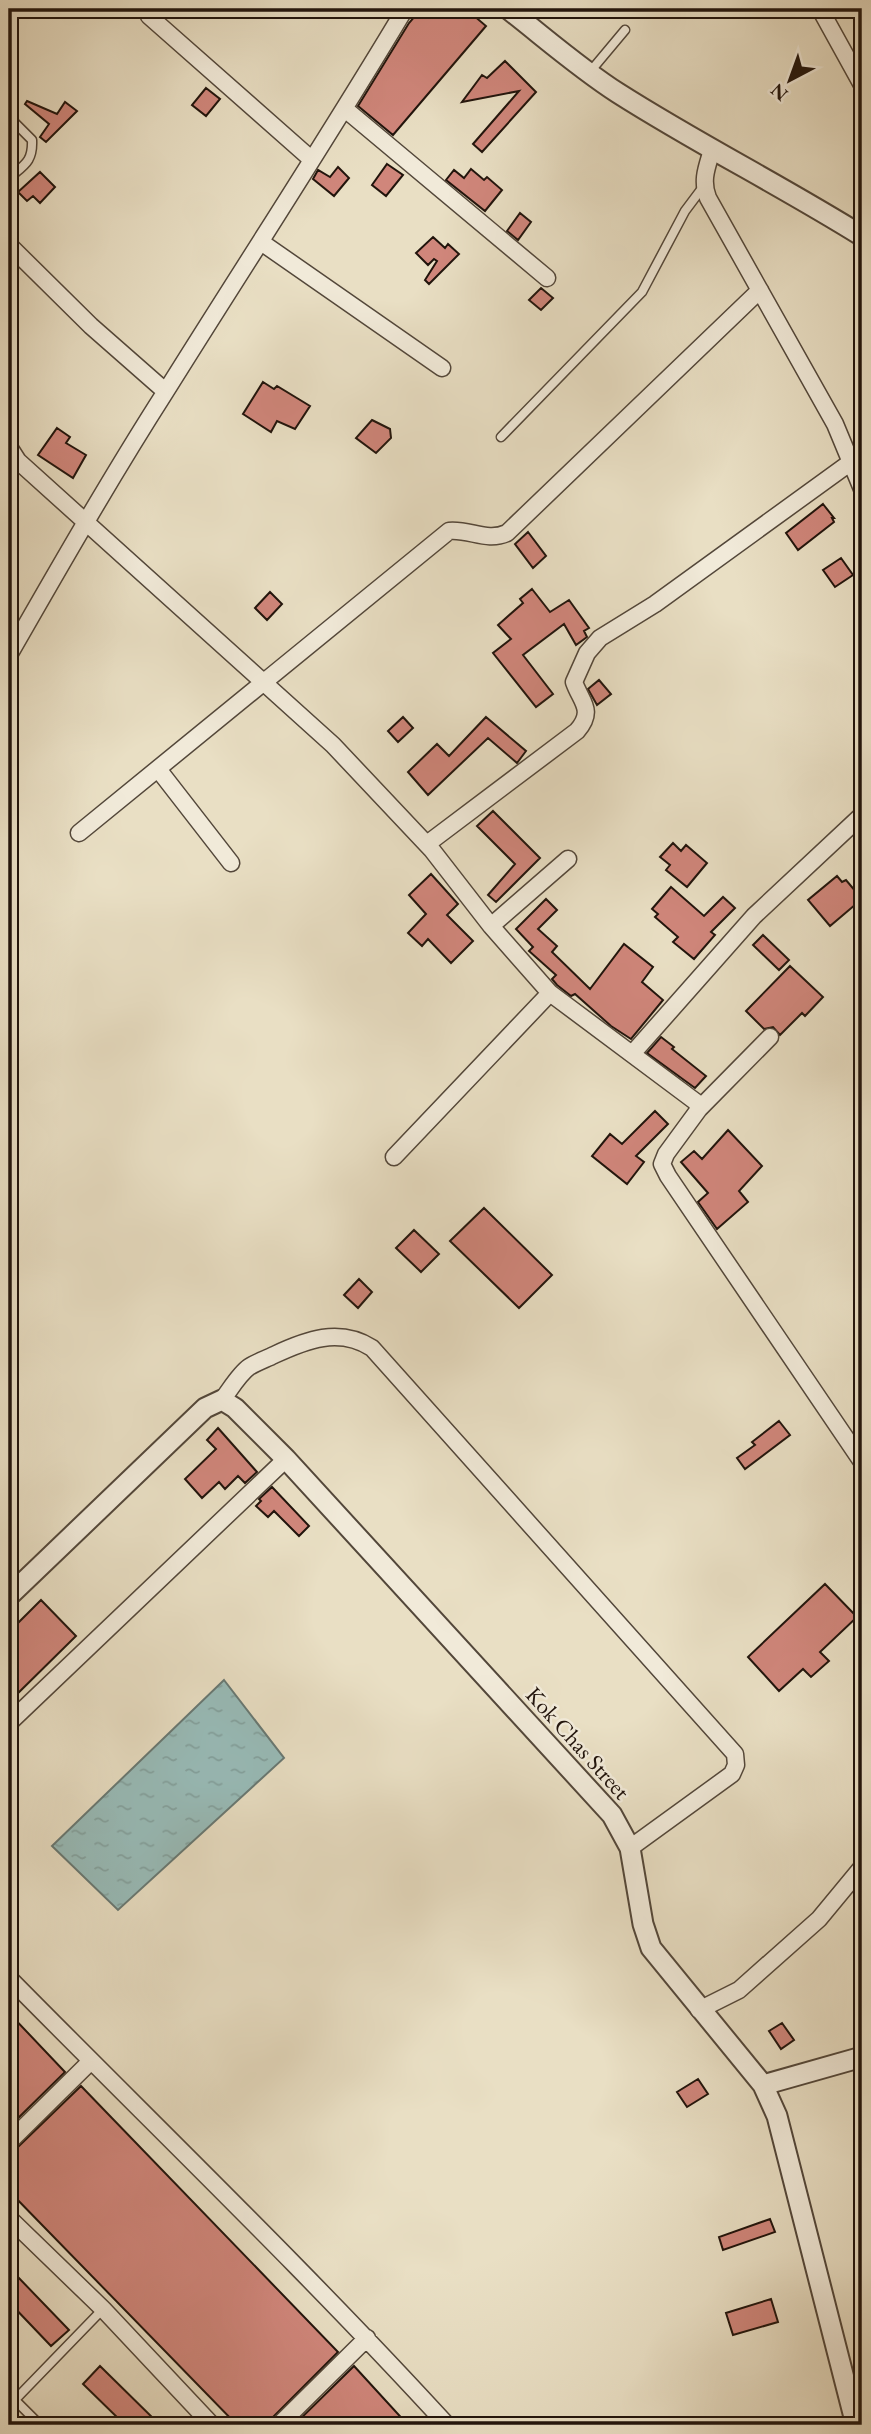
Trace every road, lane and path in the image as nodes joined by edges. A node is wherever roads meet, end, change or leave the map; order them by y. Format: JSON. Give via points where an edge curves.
{"nodes":[{"id":1,"x":405,"y":9,"type":"edge"},
{"id":2,"x":508,"y":9,"type":"edge"},
{"id":3,"x":820,"y":9,"type":"edge"},
{"id":4,"x":149,"y":16,"type":"dead end"},
{"id":5,"x":625,"y":30,"type":"dead end"},
{"id":6,"x":589,"y":74,"type":"junction"},
{"id":7,"x":862,"y":85,"type":"edge"},
{"id":8,"x":345,"y":109,"type":"junction"},
{"id":9,"x":9,"y":117,"type":"edge"},
{"id":10,"x":712,"y":150,"type":"junction"},
{"id":11,"x":311,"y":159,"type":"junction"},
{"id":12,"x":9,"y":178,"type":"edge"},
{"id":13,"x":703,"y":187,"type":"junction"},
{"id":14,"x":862,"y":236,"type":"edge"},
{"id":15,"x":261,"y":242,"type":"junction"},
{"id":16,"x":9,"y":245,"type":"edge"},
{"id":17,"x":547,"y":278,"type":"dead end"},
{"id":18,"x":760,"y":290,"type":"junction"},
{"id":19,"x":442,"y":368,"type":"dead end"},
{"id":20,"x":165,"y":391,"type":"junction"},
{"id":21,"x":501,"y":437,"type":"dead end"},
{"id":22,"x":9,"y":447,"type":"edge"},
{"id":23,"x":851,"y":462,"type":"junction"},
{"id":24,"x":862,"y":489,"type":"edge"},
{"id":25,"x":85,"y":522,"type":"junction"},
{"id":26,"x":9,"y":655,"type":"edge"},
{"id":27,"x":264,"y":681,"type":"junction"},
{"id":28,"x":158,"y":769,"type":"junction"},
{"id":29,"x":862,"y":815,"type":"edge"},
{"id":30,"x":79,"y":833,"type":"dead end"},
{"id":31,"x":427,"y":844,"type":"junction"},
{"id":32,"x":568,"y":859,"type":"dead end"},
{"id":33,"x":231,"y":863,"type":"dead end"},
{"id":34,"x":491,"y":926,"type":"junction"},
{"id":35,"x":550,"y":993,"type":"junction"},
{"id":36,"x":770,"y":1037,"type":"dead end"},
{"id":37,"x":632,"y":1054,"type":"junction"},
{"id":38,"x":699,"y":1109,"type":"junction"},
{"id":39,"x":394,"y":1157,"type":"dead end"},
{"id":40,"x":222,"y":1400,"type":"junction"},
{"id":41,"x":286,"y":1460,"type":"junction"},
{"id":42,"x":862,"y":1462,"type":"edge"},
{"id":43,"x":9,"y":1595,"type":"edge"},
{"id":44,"x":9,"y":1723,"type":"edge"},
{"id":45,"x":630,"y":1848,"type":"junction"},
{"id":46,"x":862,"y":1867,"type":"edge"},
{"id":47,"x":9,"y":1978,"type":"edge"},
{"id":48,"x":699,"y":2010,"type":"junction"},
{"id":49,"x":862,"y":2057,"type":"edge"},
{"id":50,"x":91,"y":2061,"type":"junction"},
{"id":51,"x":763,"y":2085,"type":"junction"},
{"id":52,"x":9,"y":2142,"type":"edge"},
{"id":53,"x":9,"y":2218,"type":"edge"},
{"id":54,"x":103,"y":2309,"type":"junction"},
{"id":55,"x":367,"y":2338,"type":"junction"},
{"id":56,"x":11,"y":2400,"type":"edge"},
{"id":57,"x":40,"y":2425,"type":"edge"},
{"id":58,"x":212,"y":2425,"type":"edge"},
{"id":59,"x":279,"y":2425,"type":"edge"},
{"id":60,"x":447,"y":2425,"type":"edge"},
{"id":61,"x":856,"y":2425,"type":"edge"}],
"edges":[{"from":1,"to":8,"type":"street"},
{"from":2,"to":6,"type":"street"},
{"from":3,"to":7,"type":"street"},
{"from":4,"to":11,"type":"street"},
{"from":5,"to":6,"type":"lane"},
{"from":6,"to":10,"type":"street"},
{"from":8,"to":11,"type":"street"},
{"from":8,"to":17,"type":"street"},
{"from":9,"to":12,"type":"lane","via":[[32,140],[33,152],[27,164]]},
{"from":10,"to":13,"type":"street"},
{"from":10,"to":14,"type":"street"},
{"from":11,"to":15,"type":"street"},
{"from":13,"to":18,"type":"street"},
{"from":13,"to":21,"type":"lane","via":[[685,211],[642,292]]},
{"from":15,"to":19,"type":"street"},
{"from":15,"to":20,"type":"street"},
{"from":16,"to":20,"type":"street"},
{"from":18,"to":23,"type":"street","via":[[835,424]]},
{"from":18,"to":27,"type":"street","via":[[506,533],[482,537],[449,531]]},
{"from":20,"to":25,"type":"street"},
{"from":22,"to":25,"type":"street","via":[[18,461]]},
{"from":23,"to":24,"type":"street"},
{"from":23,"to":31,"type":"street","via":[[655,604],[600,638],[587,653],[574,682],[587,713],[584,723]]},
{"from":25,"to":26,"type":"street"},
{"from":25,"to":27,"type":"street"},
{"from":27,"to":28,"type":"street"},
{"from":27,"to":31,"type":"street","via":[[333,745]]},
{"from":28,"to":30,"type":"street"},
{"from":28,"to":33,"type":"street"},
{"from":29,"to":37,"type":"street","via":[[754,916]]},
{"from":31,"to":34,"type":"street"},
{"from":32,"to":34,"type":"street"},
{"from":34,"to":35,"type":"street"},
{"from":35,"to":37,"type":"street"},
{"from":35,"to":39,"type":"street"},
{"from":36,"to":38,"type":"street"},
{"from":37,"to":38,"type":"street","via":[[692,1098]]},
{"from":38,"to":42,"type":"street","via":[[662,1164]]},
{"from":40,"to":41,"type":"street","name":"Kok Chas Street"},
{"from":40,"to":43,"type":"street","via":[[205,1408]]},
{"from":40,"to":45,"type":"street","via":[[247,1368],[294,1346],[326,1336],[372,1348],[734,1754],[732,1774]]},
{"from":41,"to":44,"type":"street"},
{"from":41,"to":45,"type":"street","name":"Kok Chas Street","via":[[612,1815]]},
{"from":45,"to":48,"type":"street","name":"Kok Chas Street","via":[[651,1948]]},
{"from":46,"to":48,"type":"street","via":[[818,1919],[739,1990]]},
{"from":47,"to":50,"type":"street"},
{"from":48,"to":51,"type":"street","name":"Kok Chas Street"},
{"from":49,"to":51,"type":"street"},
{"from":50,"to":52,"type":"street"},
{"from":50,"to":55,"type":"street"},
{"from":51,"to":61,"type":"street","name":"Kok Chas Street","via":[[777,2116]]},
{"from":53,"to":54,"type":"street"},
{"from":54,"to":56,"type":"lane"},
{"from":54,"to":58,"type":"street"},
{"from":55,"to":59,"type":"street"},
{"from":55,"to":60,"type":"street"},
{"from":56,"to":57,"type":"lane"}]}
